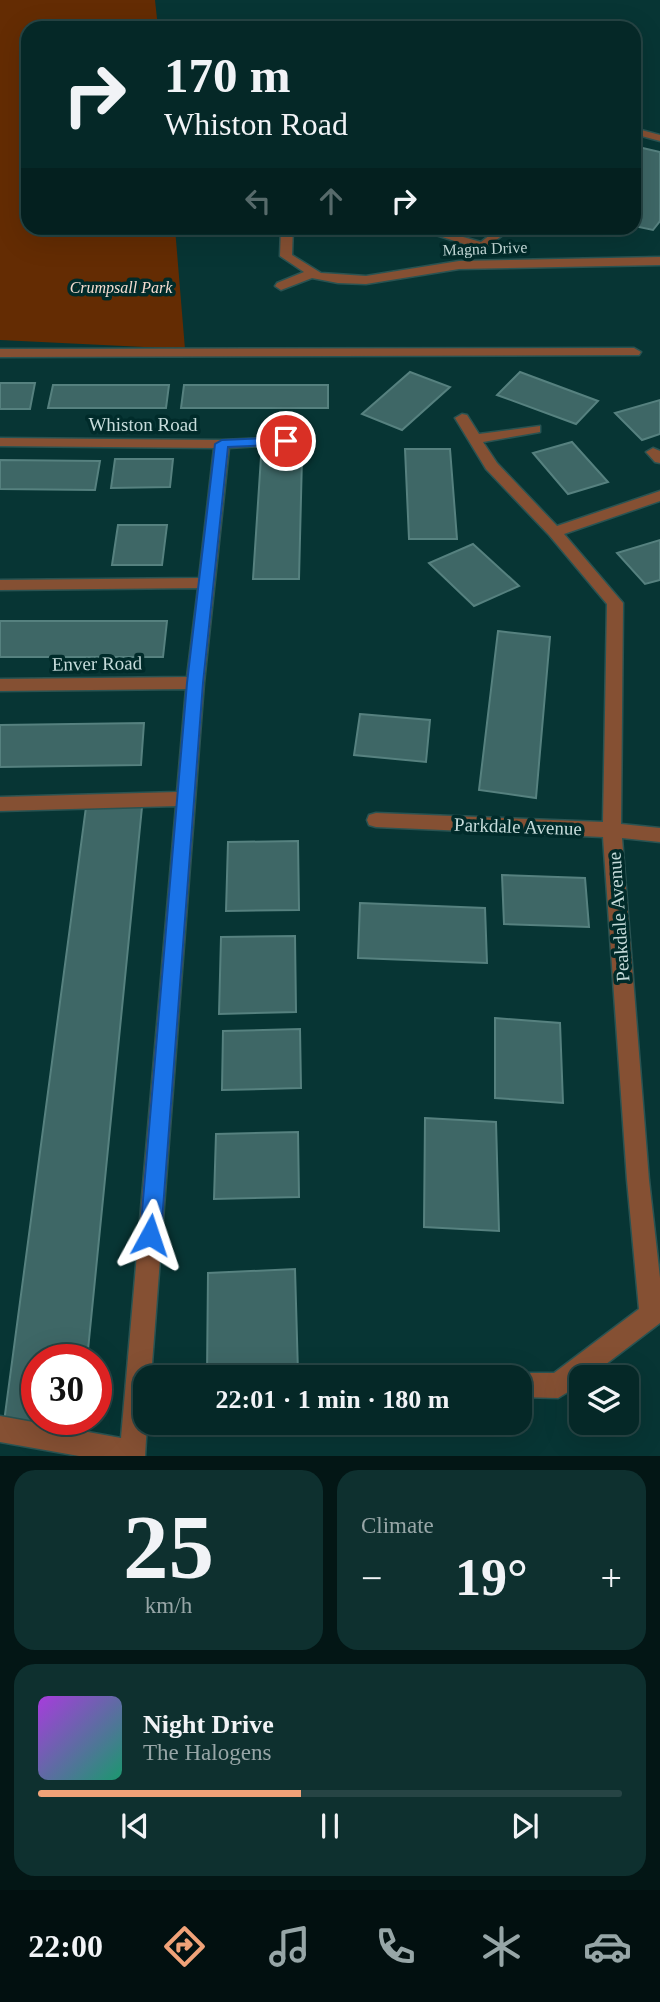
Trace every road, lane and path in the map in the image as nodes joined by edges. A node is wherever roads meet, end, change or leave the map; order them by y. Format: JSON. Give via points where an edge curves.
{"nodes":[{"id":1,"x":641,"y":133,"type":"edge"},
{"id":2,"x":660,"y":138,"type":"edge"},
{"id":3,"x":287,"y":235,"type":"edge"},
{"id":4,"x":444,"y":235,"type":"edge"},
{"id":5,"x":497,"y":235,"type":"edge"},
{"id":6,"x":660,"y":261,"type":"edge"},
{"id":7,"x":313,"y":273,"type":"junction"},
{"id":8,"x":281,"y":286,"type":"dead end"},
{"id":9,"x":634,"y":352,"type":"dead end"},
{"id":10,"x":0,"y":353,"type":"edge"},
{"id":11,"x":462,"y":418,"type":"dead end"},
{"id":12,"x":535,"y":429,"type":"dead end"},
{"id":13,"x":474,"y":439,"type":"junction"},
{"id":14,"x":286,"y":441,"type":"dead end"},
{"id":15,"x":0,"y":442,"type":"edge"},
{"id":16,"x":222,"y":444,"type":"junction"},
{"id":17,"x":660,"y":496,"type":"edge"},
{"id":18,"x":554,"y":532,"type":"junction"},
{"id":19,"x":206,"y":583,"type":"junction"},
{"id":20,"x":0,"y":585,"type":"edge"},
{"id":21,"x":195,"y":683,"type":"junction"},
{"id":22,"x":0,"y":685,"type":"edge"},
{"id":23,"x":186,"y":799,"type":"junction"},
{"id":24,"x":0,"y":804,"type":"edge"},
{"id":25,"x":376,"y":820,"type":"dead end"},
{"id":26,"x":612,"y":830,"type":"junction"},
{"id":27,"x":660,"y":835,"type":"edge"},
{"id":28,"x":532,"y":1385,"type":"edge"},
{"id":29,"x":0,"y":1429,"type":"edge"},
{"id":30,"x":132,"y":1455,"type":"edge"}],
"edges":[{"from":1,"to":2,"type":"street"},
{"from":3,"to":7,"type":"street","name":"Magna Drive","via":[[286,256]]},
{"from":4,"to":5,"type":"street","via":[[483,246]]},
{"from":6,"to":7,"type":"street","name":"Magna Drive","via":[[459,265],[366,280]]},
{"from":7,"to":8,"type":"street"},
{"from":9,"to":10,"type":"street"},
{"from":11,"to":13,"type":"street","name":"Peakdale Avenue"},
{"from":12,"to":13,"type":"street"},
{"from":13,"to":18,"type":"street","name":"Peakdale Avenue","via":[[491,466]]},
{"from":14,"to":16,"type":"street","name":"Whiston Road"},
{"from":15,"to":16,"type":"street","name":"Whiston Road"},
{"from":16,"to":19,"type":"street"},
{"from":17,"to":18,"type":"street"},
{"from":18,"to":26,"type":"street","name":"Peakdale Avenue","via":[[615,603]]},
{"from":19,"to":20,"type":"street"},
{"from":19,"to":21,"type":"street"},
{"from":21,"to":22,"type":"street","name":"Enver Road"},
{"from":21,"to":23,"type":"street"},
{"from":23,"to":24,"type":"street"},
{"from":23,"to":30,"type":"street"},
{"from":25,"to":26,"type":"street","name":"Parkdale Avenue"},
{"from":26,"to":27,"type":"street","name":"Parkdale Avenue"},
{"from":26,"to":28,"type":"street","name":"Peakdale Avenue","via":[[652,1314],[558,1386]]},
{"from":29,"to":30,"type":"street"}]}
